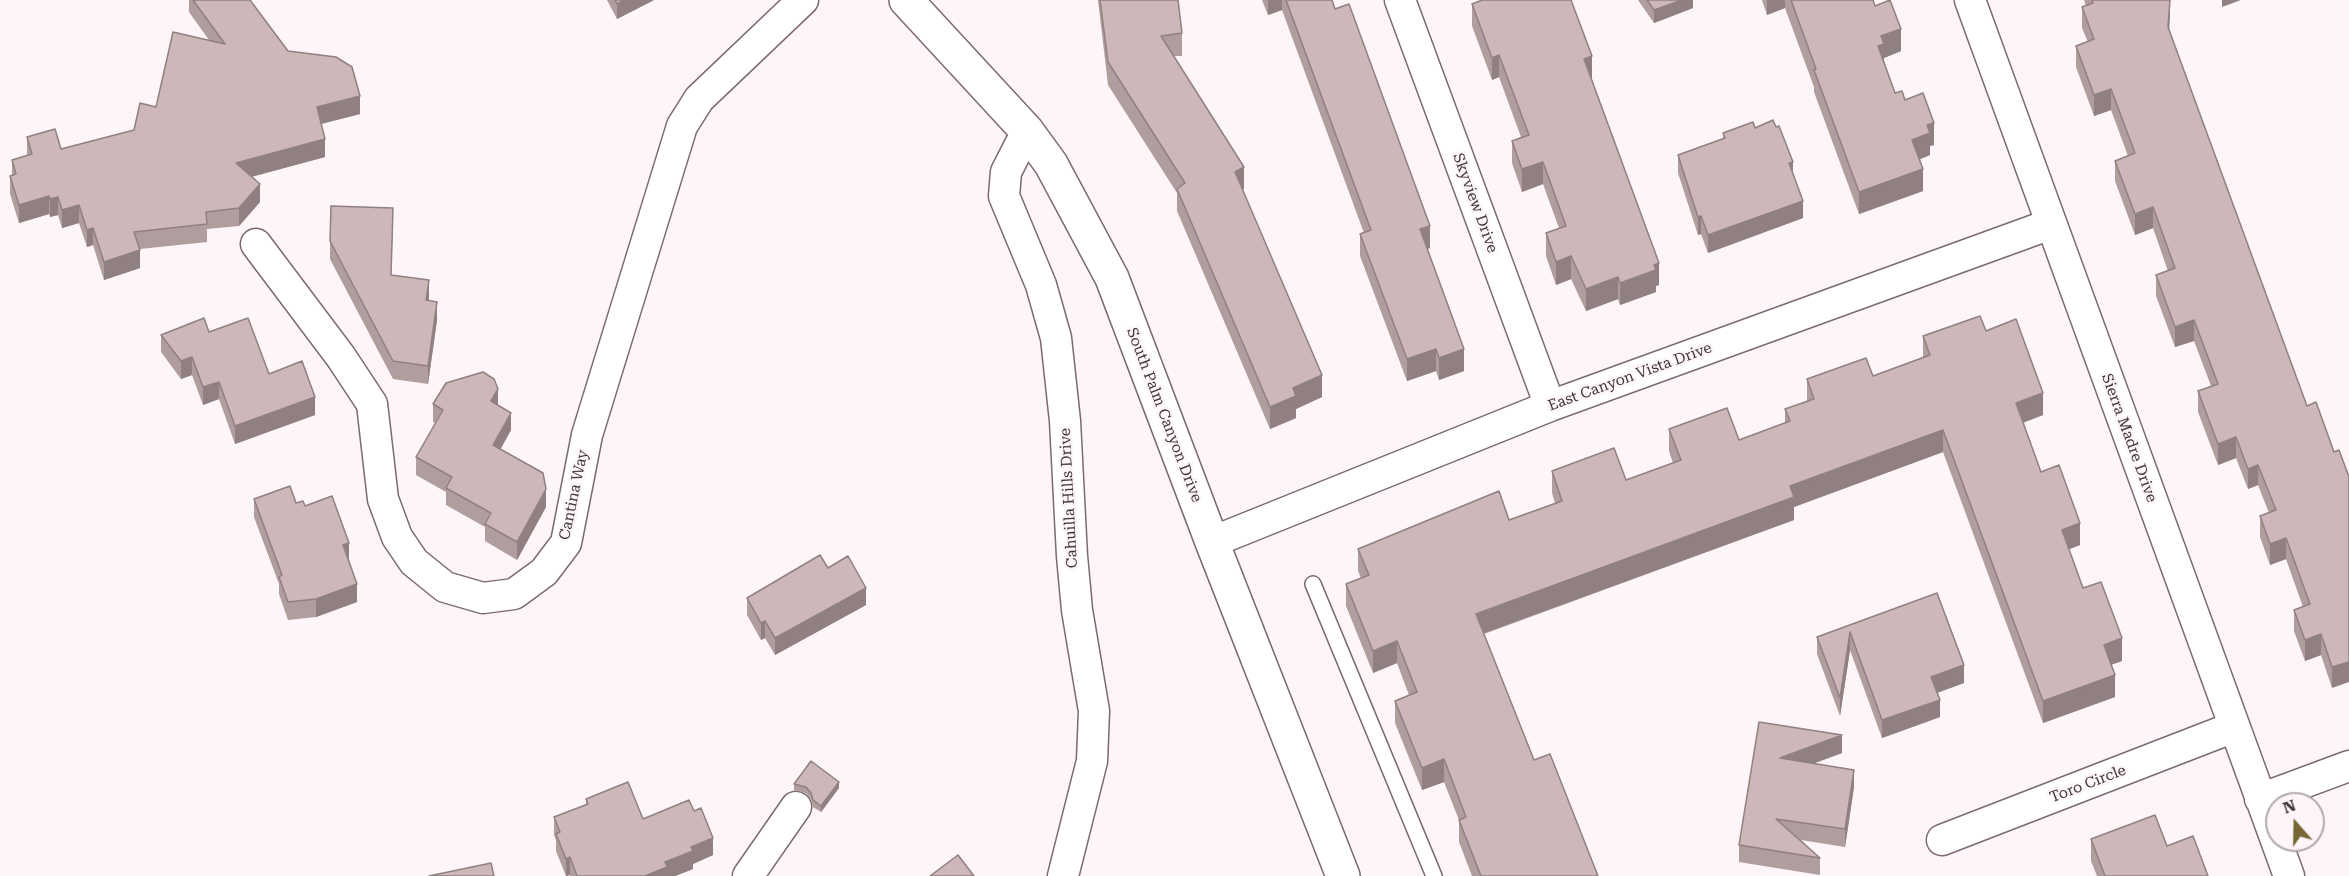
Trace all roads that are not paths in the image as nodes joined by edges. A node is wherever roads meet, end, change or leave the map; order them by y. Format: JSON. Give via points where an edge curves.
{"nodes":[{"id":1,"x":803,"y":0,"type":"edge"},
{"id":2,"x":906,"y":0,"type":"edge"},
{"id":3,"x":1400,"y":0,"type":"edge"},
{"id":4,"x":1970,"y":0,"type":"edge"},
{"id":5,"x":1028,"y":131,"type":"junction"},
{"id":6,"x":2051,"y":224,"type":"junction"},
{"id":7,"x":256,"y":244,"type":"dead end"},
{"id":8,"x":1550,"y":406,"type":"junction"},
{"id":9,"x":1212,"y":542,"type":"junction"},
{"id":10,"x":1313,"y":584,"type":"dead end"},
{"id":11,"x":2234,"y":727,"type":"junction"},
{"id":12,"x":2349,"y":766,"type":"edge"},
{"id":13,"x":2260,"y":799,"type":"junction"},
{"id":14,"x":796,"y":807,"type":"dead end"},
{"id":15,"x":1942,"y":840,"type":"dead end"},
{"id":16,"x":748,"y":876,"type":"edge"},
{"id":17,"x":1063,"y":876,"type":"edge"},
{"id":18,"x":1343,"y":876,"type":"edge"},
{"id":19,"x":1434,"y":876,"type":"edge"},
{"id":20,"x":2289,"y":876,"type":"edge"}],
"edges":[{"from":1,"to":7,"type":"street","name":"Cantina Way","via":[[699,99],[682,126],[586,435],[566,543],[544,572],[514,594],[483,598],[445,588],[414,562],[397,537],[383,499],[372,404]]},
{"from":2,"to":5,"type":"street","name":"South Palm Canyon Drive"},
{"from":3,"to":8,"type":"street","name":"Skyview Drive"},
{"from":4,"to":6,"type":"street","name":"Sierra Madre Drive"},
{"from":5,"to":9,"type":"street","name":"South Palm Canyon Drive","via":[[1051,164],[1112,278]]},
{"from":5,"to":17,"type":"street","name":"Cahuilla Hills Drive","via":[[1006,172],[1004,196],[1041,285],[1056,338],[1075,588],[1094,711],[1092,762]]},
{"from":6,"to":8,"type":"street","name":"East Canyon Vista Drive"},
{"from":6,"to":11,"type":"street","name":"Sierra Madre Drive"},
{"from":8,"to":9,"type":"street","name":"East Canyon Vista Drive"},
{"from":9,"to":18,"type":"street","name":"South Palm Canyon Drive"},
{"from":10,"to":19,"type":"lane"},
{"from":11,"to":13,"type":"street","name":"Sierra Madre Drive"},
{"from":11,"to":15,"type":"street","name":"Toro Circle"},
{"from":12,"to":13,"type":"street"},
{"from":13,"to":20,"type":"street","name":"Sierra Madre Drive"},
{"from":14,"to":16,"type":"street"}]}
